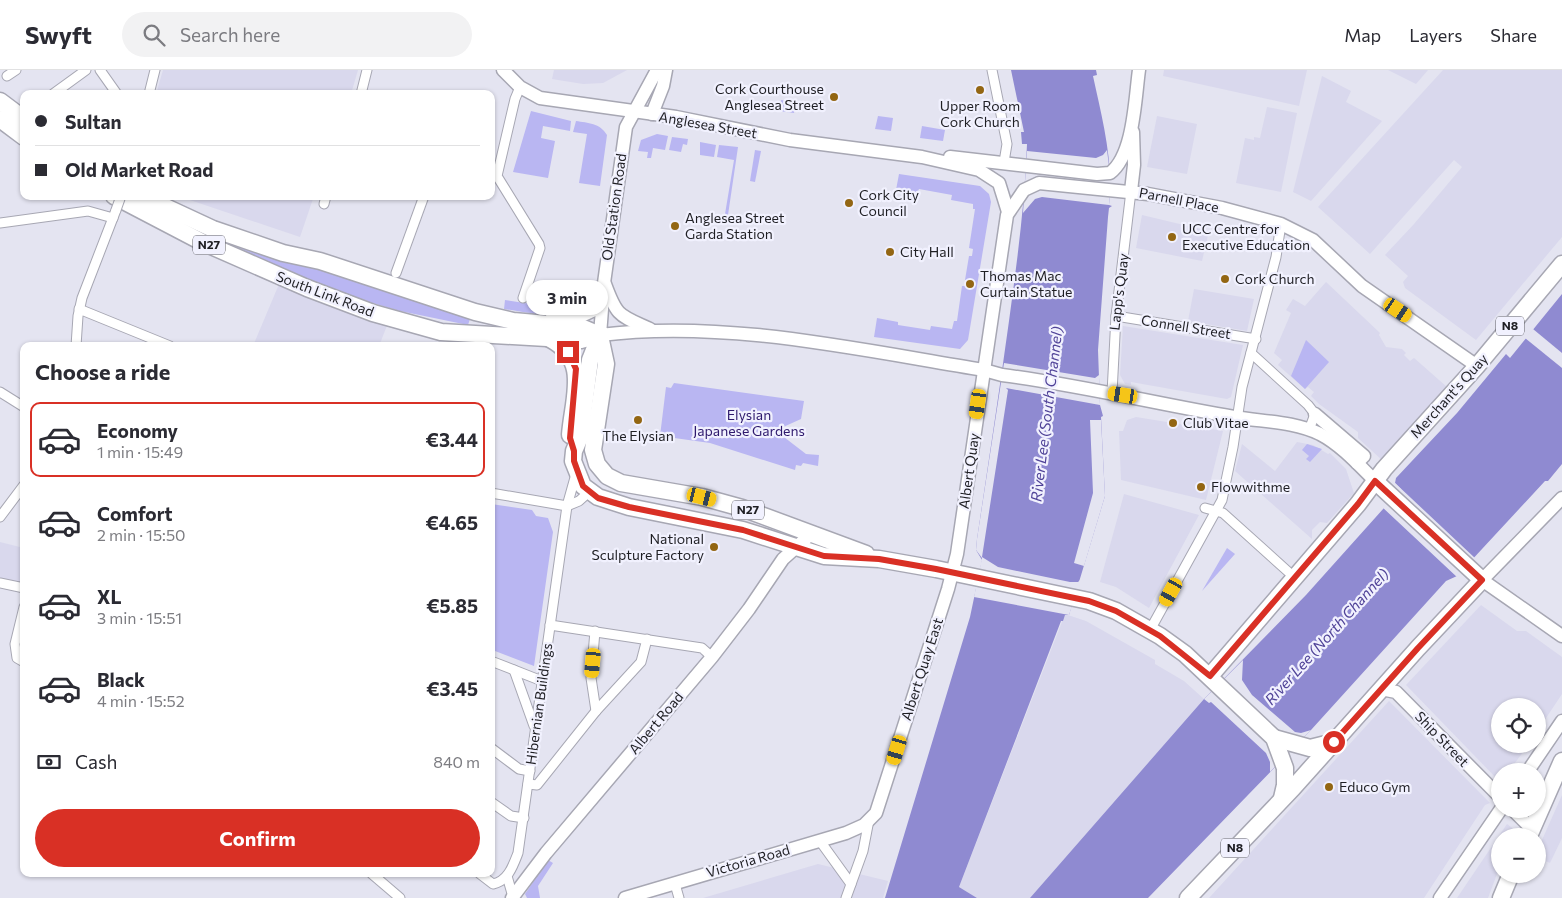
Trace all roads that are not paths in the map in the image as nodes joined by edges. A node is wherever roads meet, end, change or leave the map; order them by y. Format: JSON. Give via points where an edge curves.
{"nodes":[{"id":1,"x":16,"y":70,"type":"edge"},
{"id":2,"x":86,"y":70,"type":"edge"},
{"id":3,"x":100,"y":70,"type":"edge"},
{"id":4,"x":155,"y":70,"type":"edge"},
{"id":5,"x":367,"y":70,"type":"edge"},
{"id":6,"x":503,"y":70,"type":"edge"},
{"id":7,"x":658,"y":70,"type":"edge"},
{"id":8,"x":666,"y":70,"type":"edge"},
{"id":9,"x":992,"y":70,"type":"edge"},
{"id":10,"x":1139,"y":70,"type":"edge"},
{"id":11,"x":7,"y":76,"type":"dead end"},
{"id":12,"x":520,"y":87,"type":"junction"},
{"id":13,"x":58,"y":90,"type":"edge"},
{"id":14,"x":115,"y":90,"type":"edge"},
{"id":15,"x":150,"y":90,"type":"edge"},
{"id":16,"x":362,"y":90,"type":"edge"},
{"id":17,"x":0,"y":101,"type":"edge"},
{"id":18,"x":634,"y":112,"type":"junction"},
{"id":19,"x":652,"y":114,"type":"junction"},
{"id":20,"x":0,"y":119,"type":"edge"},
{"id":21,"x":1133,"y":123,"type":"junction"},
{"id":22,"x":20,"y":127,"type":"edge"},
{"id":23,"x":0,"y":128,"type":"edge"},
{"id":24,"x":20,"y":129,"type":"edge"},
{"id":25,"x":20,"y":130,"type":"edge"},
{"id":26,"x":922,"y":157,"type":"junction"},
{"id":27,"x":1004,"y":162,"type":"junction"},
{"id":28,"x":495,"y":173,"type":"edge"},
{"id":29,"x":495,"y":178,"type":"edge"},
{"id":30,"x":1131,"y":191,"type":"junction"},
{"id":31,"x":151,"y":200,"type":"edge"},
{"id":32,"x":423,"y":200,"type":"edge"},
{"id":33,"x":114,"y":208,"type":"edge"},
{"id":34,"x":1008,"y":212,"type":"junction"},
{"id":35,"x":0,"y":223,"type":"edge"},
{"id":36,"x":1281,"y":224,"type":"junction"},
{"id":37,"x":1562,"y":264,"type":"edge"},
{"id":38,"x":396,"y":273,"type":"dead end"},
{"id":39,"x":604,"y":283,"type":"junction"},
{"id":40,"x":523,"y":298,"type":"dead end"},
{"id":41,"x":601,"y":307,"type":"junction"},
{"id":42,"x":79,"y":309,"type":"junction"},
{"id":43,"x":1116,"y":316,"type":"junction"},
{"id":44,"x":535,"y":322,"type":"junction"},
{"id":45,"x":652,"y":330,"type":"junction"},
{"id":46,"x":600,"y":335,"type":"junction"},
{"id":47,"x":550,"y":339,"type":"junction"},
{"id":48,"x":1256,"y":339,"type":"junction"},
{"id":49,"x":76,"y":342,"type":"edge"},
{"id":50,"x":160,"y":342,"type":"edge"},
{"id":51,"x":1251,"y":353,"type":"junction"},
{"id":52,"x":1477,"y":366,"type":"junction"},
{"id":53,"x":984,"y":370,"type":"junction"},
{"id":54,"x":0,"y":392,"type":"edge"},
{"id":55,"x":1106,"y":392,"type":"junction"},
{"id":56,"x":20,"y":404,"type":"edge"},
{"id":57,"x":1315,"y":414,"type":"junction"},
{"id":58,"x":1237,"y":418,"type":"junction"},
{"id":59,"x":1310,"y":430,"type":"junction"},
{"id":60,"x":574,"y":451,"type":"junction"},
{"id":61,"x":1360,"y":459,"type":"junction"},
{"id":62,"x":576,"y":473,"type":"junction"},
{"id":63,"x":1381,"y":487,"type":"junction"},
{"id":64,"x":20,"y":490,"type":"edge"},
{"id":65,"x":589,"y":492,"type":"junction"},
{"id":66,"x":495,"y":494,"type":"edge"},
{"id":67,"x":1562,"y":498,"type":"edge"},
{"id":68,"x":567,"y":506,"type":"junction"},
{"id":69,"x":1205,"y":508,"type":"dead end"},
{"id":70,"x":1215,"y":512,"type":"junction"},
{"id":71,"x":0,"y":516,"type":"edge"},
{"id":72,"x":812,"y":533,"type":"junction"},
{"id":73,"x":798,"y":547,"type":"junction"},
{"id":74,"x":879,"y":559,"type":"junction"},
{"id":75,"x":952,"y":572,"type":"junction"},
{"id":76,"x":1294,"y":577,"type":"junction"},
{"id":77,"x":1482,"y":580,"type":"junction"},
{"id":78,"x":0,"y":583,"type":"edge"},
{"id":79,"x":20,"y":587,"type":"edge"},
{"id":80,"x":20,"y":623,"type":"edge"},
{"id":81,"x":550,"y":625,"type":"junction"},
{"id":82,"x":1150,"y":630,"type":"junction"},
{"id":83,"x":595,"y":631,"type":"junction"},
{"id":84,"x":1562,"y":636,"type":"edge"},
{"id":85,"x":647,"y":639,"type":"junction"},
{"id":86,"x":712,"y":657,"type":"junction"},
{"id":87,"x":20,"y":660,"type":"edge"},
{"id":88,"x":495,"y":663,"type":"edge"},
{"id":89,"x":514,"y":670,"type":"junction"},
{"id":90,"x":542,"y":680,"type":"junction"},
{"id":91,"x":1214,"y":680,"type":"junction"},
{"id":92,"x":1381,"y":689,"type":"junction"},
{"id":93,"x":596,"y":711,"type":"junction"},
{"id":94,"x":1562,"y":722,"type":"edge"},
{"id":95,"x":534,"y":729,"type":"junction"},
{"id":96,"x":1274,"y":738,"type":"junction"},
{"id":97,"x":1334,"y":742,"type":"junction"},
{"id":98,"x":495,"y":751,"type":"edge"},
{"id":99,"x":1562,"y":762,"type":"edge"},
{"id":100,"x":1534,"y":763,"type":"edge"},
{"id":101,"x":530,"y":771,"type":"junction"},
{"id":102,"x":528,"y":784,"type":"junction"},
{"id":103,"x":1491,"y":788,"type":"edge"},
{"id":104,"x":1282,"y":798,"type":"junction"},
{"id":105,"x":495,"y":805,"type":"edge"},
{"id":106,"x":524,"y":818,"type":"junction"},
{"id":107,"x":1496,"y":818,"type":"edge"},
{"id":108,"x":1519,"y":818,"type":"edge"},
{"id":109,"x":869,"y":820,"type":"junction"},
{"id":110,"x":1527,"y":828,"type":"edge"},
{"id":111,"x":1533,"y":828,"type":"edge"},
{"id":112,"x":820,"y":841,"type":"junction"},
{"id":113,"x":507,"y":876,"type":"junction"},
{"id":114,"x":376,"y":877,"type":"edge"},
{"id":115,"x":484,"y":877,"type":"edge"},
{"id":116,"x":1507,"y":883,"type":"edge"},
{"id":117,"x":674,"y":884,"type":"junction"},
{"id":118,"x":851,"y":884,"type":"junction"},
{"id":119,"x":512,"y":897,"type":"edge"},
{"id":120,"x":400,"y":898,"type":"edge"},
{"id":121,"x":625,"y":898,"type":"edge"},
{"id":122,"x":679,"y":898,"type":"edge"},
{"id":123,"x":846,"y":898,"type":"edge"},
{"id":124,"x":1188,"y":898,"type":"edge"},
{"id":125,"x":1440,"y":898,"type":"edge"},
{"id":126,"x":1501,"y":898,"type":"edge"}],
"edges":[{"from":1,"to":11,"type":"street"},
{"from":2,"to":13,"type":"street"},
{"from":3,"to":14,"type":"street"},
{"from":4,"to":15,"type":"street"},
{"from":5,"to":16,"type":"street"},
{"from":6,"to":12,"type":"street","name":"Anglesea Street"},
{"from":7,"to":18,"type":"street","name":"Old Station Road"},
{"from":8,"to":19,"type":"street"},
{"from":9,"to":27,"type":"street","via":[[1007,144]]},
{"from":10,"to":21,"type":"street"},
{"from":12,"to":18,"type":"street","name":"Anglesea Street","via":[[540,98]]},
{"from":12,"to":28,"type":"street"},
{"from":17,"to":22,"type":"highway"},
{"from":18,"to":19,"type":"street","name":"Anglesea Street"},
{"from":18,"to":39,"type":"street","name":"Old Station Road","via":[[624,137]]},
{"from":19,"to":26,"type":"street","name":"Anglesea Street","via":[[790,140]]},
{"from":20,"to":24,"type":"highway"},
{"from":21,"to":27,"type":"street","name":"Anglesea Street","via":[[1120,162],[1110,173]]},
{"from":21,"to":30,"type":"street"},
{"from":23,"to":25,"type":"street"},
{"from":26,"to":27,"type":"street","name":"Anglesea Street"},
{"from":26,"to":34,"type":"street","name":"Anglesea Street","via":[[989,174],[1001,187]]},
{"from":29,"to":40,"type":"street","via":[[540,248]]},
{"from":30,"to":34,"type":"street","name":"Parnell Place","via":[[1039,183],[1024,190]]},
{"from":30,"to":36,"type":"street","name":"Parnell Place","via":[[1222,208]]},
{"from":30,"to":43,"type":"street","name":"Lapp's Quay"},
{"from":31,"to":44,"type":"highway","number":"N27","via":[[213,229],[283,253],[320,261],[475,312],[513,321]]},
{"from":32,"to":38,"type":"street"},
{"from":33,"to":35,"type":"street"},
{"from":33,"to":42,"type":"street"},
{"from":33,"to":47,"type":"highway","name":"South Link Road","number":"N27","via":[[373,313],[441,332]]},
{"from":34,"to":53,"type":"street","name":"Albert Quay"},
{"from":36,"to":48,"type":"street"},
{"from":36,"to":52,"type":"street","name":"Parnell Place","via":[[1313,240],[1362,286]]},
{"from":37,"to":52,"type":"highway","name":"Merchant's Quay","number":"N8"},
{"from":39,"to":41,"type":"street","name":"Old Station Road"},
{"from":39,"to":45,"type":"street","via":[[612,304],[621,316]]},
{"from":41,"to":44,"type":"street","via":[[579,317]]},
{"from":41,"to":46,"type":"street","name":"Old Station Road"},
{"from":42,"to":49,"type":"street"},
{"from":42,"to":50,"type":"street"},
{"from":43,"to":48,"type":"street","name":"Connell Street"},
{"from":43,"to":55,"type":"street","name":"Lapp's Quay"},
{"from":44,"to":46,"type":"highway","number":"N27","via":[[581,327]]},
{"from":45,"to":46,"type":"street"},
{"from":45,"to":53,"type":"street","via":[[718,332],[820,343]]},
{"from":46,"to":47,"type":"highway","number":"N27","via":[[581,340]]},
{"from":46,"to":60,"type":"highway","via":[[590,360],[580,437]]},
{"from":46,"to":72,"type":"highway","number":"N27","via":[[606,364],[593,450],[597,464],[611,479],[721,502]]},
{"from":47,"to":60,"type":"highway","via":[[566,348],[575,364],[570,438]]},
{"from":48,"to":51,"type":"street"},
{"from":51,"to":57,"type":"street"},
{"from":51,"to":58,"type":"street"},
{"from":52,"to":63,"type":"highway","name":"Merchant's Quay","number":"N8"},
{"from":53,"to":55,"type":"street"},
{"from":53,"to":75,"type":"street","name":"Albert Quay","via":[[960,538]]},
{"from":54,"to":56,"type":"street"},
{"from":55,"to":58,"type":"street"},
{"from":57,"to":59,"type":"street"},
{"from":57,"to":61,"type":"street"},
{"from":58,"to":59,"type":"street"},
{"from":58,"to":70,"type":"street","via":[[1224,492]]},
{"from":59,"to":61,"type":"street"},
{"from":60,"to":62,"type":"highway"},
{"from":61,"to":63,"type":"street"},
{"from":62,"to":65,"type":"highway"},
{"from":62,"to":68,"type":"street","name":"Hibernian Buildings"},
{"from":63,"to":76,"type":"highway","number":"N8","via":[[1358,504]]},
{"from":63,"to":77,"type":"highway"},
{"from":64,"to":71,"type":"street"},
{"from":65,"to":68,"type":"street"},
{"from":65,"to":73,"type":"highway","number":"N27","via":[[609,502],[743,530]]},
{"from":66,"to":68,"type":"street"},
{"from":67,"to":77,"type":"street"},
{"from":68,"to":81,"type":"street","name":"Hibernian Buildings"},
{"from":69,"to":70,"type":"street"},
{"from":70,"to":76,"type":"street","via":[[1223,513]]},
{"from":70,"to":82,"type":"street"},
{"from":72,"to":73,"type":"street","name":"Albert Road"},
{"from":72,"to":74,"type":"highway","number":"N27"},
{"from":73,"to":74,"type":"highway","number":"N27","via":[[832,557]]},
{"from":73,"to":86,"type":"street","name":"Albert Road","via":[[783,559]]},
{"from":74,"to":75,"type":"highway","number":"N27"},
{"from":75,"to":82,"type":"highway","number":"N27","via":[[1075,598],[1116,611]]},
{"from":75,"to":109,"type":"street","name":"Albert Quay East","via":[[884,790],[876,813]]},
{"from":76,"to":91,"type":"highway","number":"N8"},
{"from":77,"to":84,"type":"street"},
{"from":77,"to":92,"type":"highway","number":"N8"},
{"from":78,"to":79,"type":"street"},
{"from":80,"to":87,"type":"street","via":[[15,644]]},
{"from":81,"to":83,"type":"street","name":"Hibernian Buildings"},
{"from":81,"to":90,"type":"street","name":"Hibernian Buildings"},
{"from":82,"to":91,"type":"highway","number":"N27","via":[[1179,649]]},
{"from":83,"to":85,"type":"street","name":"Hibernian Buildings"},
{"from":83,"to":93,"type":"street","via":[[591,678]]},
{"from":85,"to":86,"type":"street","name":"Hibernian Buildings","via":[[702,648]]},
{"from":85,"to":93,"type":"street","name":"Hibernian Buildings","via":[[641,662]]},
{"from":86,"to":119,"type":"street","name":"Albert Road"},
{"from":88,"to":89,"type":"street"},
{"from":89,"to":90,"type":"street"},
{"from":89,"to":95,"type":"street"},
{"from":90,"to":95,"type":"street","name":"Hibernian Buildings"},
{"from":91,"to":96,"type":"highway","number":"N27"},
{"from":92,"to":97,"type":"highway","number":"N8"},
{"from":92,"to":103,"type":"street","name":"Ship Street","via":[[1396,692]]},
{"from":93,"to":102,"type":"street","name":"Hibernian Buildings","via":[[537,785]]},
{"from":94,"to":100,"type":"street"},
{"from":95,"to":101,"type":"street","name":"Hibernian Buildings"},
{"from":96,"to":97,"type":"highway","via":[[1310,748]]},
{"from":96,"to":104,"type":"highway","number":"N27","via":[[1284,761]]},
{"from":97,"to":104,"type":"highway","number":"N8"},
{"from":98,"to":101,"type":"street","via":[[519,769]]},
{"from":99,"to":111,"type":"highway"},
{"from":101,"to":102,"type":"street","name":"Hibernian Buildings"},
{"from":102,"to":106,"type":"street","name":"Hibernian Buildings"},
{"from":104,"to":124,"type":"highway","number":"N8"},
{"from":105,"to":106,"type":"street","via":[[511,816]]},
{"from":106,"to":113,"type":"street","name":"Hibernian Buildings","via":[[518,853]]},
{"from":107,"to":125,"type":"street"},
{"from":108,"to":110,"type":"street"},
{"from":109,"to":112,"type":"street","name":"Victoria Road","via":[[854,830]]},
{"from":109,"to":118,"type":"street","via":[[863,851]]},
{"from":112,"to":117,"type":"street","name":"Victoria Road"},
{"from":112,"to":118,"type":"street"},
{"from":113,"to":115,"type":"street","via":[[493,884]]},
{"from":113,"to":119,"type":"street","name":"Albert Road"},
{"from":114,"to":120,"type":"street"},
{"from":116,"to":126,"type":"highway"},
{"from":117,"to":121,"type":"street","name":"Victoria Road"},
{"from":117,"to":122,"type":"street"},
{"from":118,"to":123,"type":"street"}]}
